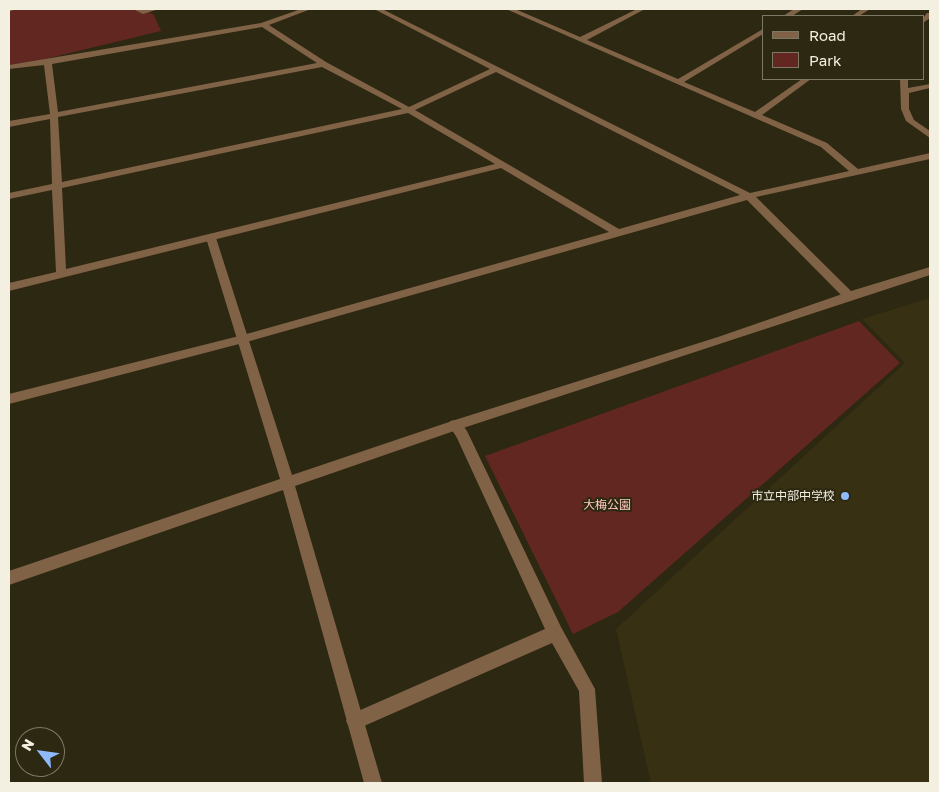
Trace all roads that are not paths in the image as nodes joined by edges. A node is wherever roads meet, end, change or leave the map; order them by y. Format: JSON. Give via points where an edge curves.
{"nodes":[{"id":1,"x":137,"y":9,"type":"edge"},
{"id":2,"x":155,"y":9,"type":"edge"},
{"id":3,"x":307,"y":9,"type":"edge"},
{"id":4,"x":377,"y":9,"type":"edge"},
{"id":5,"x":513,"y":9,"type":"edge"},
{"id":6,"x":642,"y":9,"type":"edge"},
{"id":7,"x":263,"y":25,"type":"junction"},
{"id":8,"x":762,"y":32,"type":"edge"},
{"id":9,"x":751,"y":38,"type":"junction"},
{"id":10,"x":582,"y":39,"type":"junction"},
{"id":11,"x":762,"y":43,"type":"edge"},
{"id":12,"x":48,"y":62,"type":"junction"},
{"id":13,"x":324,"y":64,"type":"junction"},
{"id":14,"x":9,"y":67,"type":"edge"},
{"id":15,"x":496,"y":69,"type":"junction"},
{"id":16,"x":806,"y":80,"type":"edge"},
{"id":17,"x":904,"y":80,"type":"edge"},
{"id":18,"x":678,"y":82,"type":"junction"},
{"id":19,"x":930,"y":86,"type":"edge"},
{"id":20,"x":905,"y":91,"type":"junction"},
{"id":21,"x":409,"y":110,"type":"junction"},
{"id":22,"x":756,"y":115,"type":"junction"},
{"id":23,"x":54,"y":116,"type":"junction"},
{"id":24,"x":9,"y":124,"type":"edge"},
{"id":25,"x":930,"y":135,"type":"edge"},
{"id":26,"x":930,"y":156,"type":"edge"},
{"id":27,"x":504,"y":165,"type":"junction"},
{"id":28,"x":857,"y":173,"type":"junction"},
{"id":29,"x":57,"y":185,"type":"junction"},
{"id":30,"x":9,"y":196,"type":"edge"},
{"id":31,"x":749,"y":196,"type":"junction"},
{"id":32,"x":618,"y":233,"type":"junction"},
{"id":33,"x":211,"y":238,"type":"junction"},
{"id":34,"x":930,"y":271,"type":"edge"},
{"id":35,"x":61,"y":274,"type":"junction"},
{"id":36,"x":9,"y":287,"type":"edge"},
{"id":37,"x":849,"y":296,"type":"junction"},
{"id":38,"x":243,"y":339,"type":"junction"},
{"id":39,"x":9,"y":399,"type":"edge"},
{"id":40,"x":456,"y":425,"type":"junction"},
{"id":41,"x":287,"y":481,"type":"junction"},
{"id":42,"x":9,"y":578,"type":"edge"},
{"id":43,"x":555,"y":633,"type":"junction"},
{"id":44,"x":355,"y":721,"type":"junction"},
{"id":45,"x":373,"y":783,"type":"edge"},
{"id":46,"x":593,"y":783,"type":"edge"}],
"edges":[{"from":1,"to":2,"type":"street","via":[[143,12]]},
{"from":3,"to":7,"type":"street"},
{"from":4,"to":15,"type":"street"},
{"from":5,"to":10,"type":"street"},
{"from":6,"to":10,"type":"street"},
{"from":7,"to":12,"type":"street"},
{"from":7,"to":13,"type":"street"},
{"from":8,"to":9,"type":"street"},
{"from":9,"to":11,"type":"street"},
{"from":9,"to":18,"type":"street"},
{"from":10,"to":18,"type":"street"},
{"from":12,"to":14,"type":"street"},
{"from":12,"to":23,"type":"street"},
{"from":13,"to":21,"type":"street"},
{"from":13,"to":23,"type":"street"},
{"from":15,"to":21,"type":"street"},
{"from":15,"to":31,"type":"street"},
{"from":16,"to":22,"type":"street"},
{"from":17,"to":20,"type":"street"},
{"from":18,"to":22,"type":"street"},
{"from":19,"to":20,"type":"street"},
{"from":20,"to":25,"type":"street","via":[[905,109],[910,121]]},
{"from":21,"to":27,"type":"street"},
{"from":21,"to":29,"type":"street"},
{"from":22,"to":28,"type":"street","via":[[824,145]]},
{"from":23,"to":24,"type":"street"},
{"from":23,"to":29,"type":"street"},
{"from":26,"to":28,"type":"street"},
{"from":27,"to":32,"type":"street"},
{"from":27,"to":33,"type":"street"},
{"from":28,"to":31,"type":"street"},
{"from":29,"to":30,"type":"street"},
{"from":29,"to":35,"type":"street"},
{"from":31,"to":32,"type":"street"},
{"from":31,"to":37,"type":"street"},
{"from":32,"to":38,"type":"street"},
{"from":33,"to":35,"type":"street"},
{"from":33,"to":38,"type":"street"},
{"from":34,"to":37,"type":"street"},
{"from":35,"to":36,"type":"street"},
{"from":37,"to":40,"type":"street"},
{"from":38,"to":39,"type":"street"},
{"from":38,"to":41,"type":"street"},
{"from":40,"to":41,"type":"street"},
{"from":40,"to":43,"type":"street"},
{"from":41,"to":42,"type":"street"},
{"from":41,"to":44,"type":"street"},
{"from":43,"to":44,"type":"street"},
{"from":43,"to":46,"type":"street","via":[[587,689]]},
{"from":44,"to":45,"type":"street"}]}
